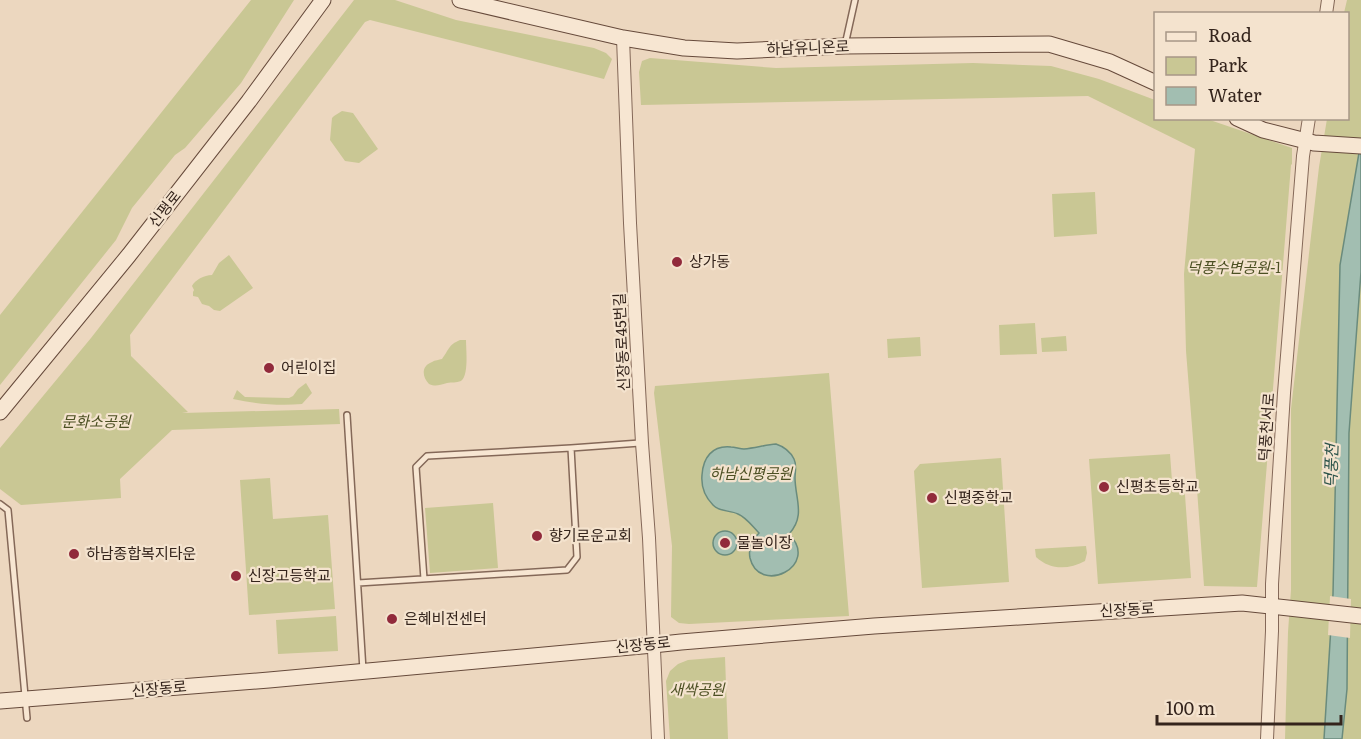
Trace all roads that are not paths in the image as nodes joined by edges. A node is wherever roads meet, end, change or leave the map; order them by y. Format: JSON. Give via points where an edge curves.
{"nodes":[{"id":1,"x":323,"y":0,"type":"edge"},
{"id":2,"x":460,"y":0,"type":"edge"},
{"id":3,"x":855,"y":0,"type":"edge"},
{"id":4,"x":623,"y":38,"type":"junction"},
{"id":5,"x":845,"y":46,"type":"junction"},
{"id":6,"x":1154,"y":82,"type":"edge"},
{"id":7,"x":1240,"y":120,"type":"edge"},
{"id":8,"x":1310,"y":120,"type":"edge"},
{"id":9,"x":1310,"y":141,"type":"junction"},
{"id":10,"x":1361,"y":146,"type":"edge"},
{"id":11,"x":0,"y":412,"type":"edge"},
{"id":12,"x":347,"y":415,"type":"dead end"},
{"id":13,"x":642,"y":442,"type":"junction"},
{"id":14,"x":571,"y":448,"type":"junction"},
{"id":15,"x":0,"y":504,"type":"edge"},
{"id":16,"x":424,"y":579,"type":"junction"},
{"id":17,"x":358,"y":583,"type":"junction"},
{"id":18,"x":1279,"y":606,"type":"junction"},
{"id":19,"x":1361,"y":616,"type":"edge"},
{"id":20,"x":653,"y":645,"type":"junction"},
{"id":21,"x":363,"y":671,"type":"junction"},
{"id":22,"x":25,"y":699,"type":"junction"},
{"id":23,"x":0,"y":701,"type":"edge"},
{"id":24,"x":27,"y":718,"type":"dead end"},
{"id":25,"x":658,"y":739,"type":"edge"},
{"id":26,"x":1267,"y":739,"type":"edge"}],
"edges":[{"from":1,"to":11,"type":"main road","name":"신평로","via":[[129,255]]},
{"from":2,"to":4,"type":"main road","name":"하남유니온로"},
{"from":3,"to":5,"type":"lane"},
{"from":4,"to":5,"type":"main road","name":"하남유니온로","via":[[684,48],[737,51]]},
{"from":4,"to":13,"type":"street","name":"신장동로45번길"},
{"from":5,"to":6,"type":"main road","name":"하남유니온로","via":[[1048,44],[1110,62]]},
{"from":7,"to":9,"type":"main road","via":[[1263,130]]},
{"from":8,"to":9,"type":"street","name":"덕풍천서로"},
{"from":9,"to":10,"type":"main road"},
{"from":9,"to":18,"type":"street","name":"덕풍천서로","via":[[1284,393]]},
{"from":12,"to":17,"type":"lane"},
{"from":13,"to":14,"type":"lane"},
{"from":13,"to":20,"type":"street","name":"신장동로45번길"},
{"from":14,"to":16,"type":"lane","via":[[577,557],[567,570]]},
{"from":14,"to":16,"type":"lane","via":[[427,456],[416,467]]},
{"from":15,"to":22,"type":"lane","via":[[8,510]]},
{"from":16,"to":17,"type":"lane"},
{"from":17,"to":21,"type":"lane"},
{"from":18,"to":19,"type":"main road","name":"신장동로"},
{"from":18,"to":20,"type":"main road","name":"신장동로","via":[[1242,603],[1024,616]]},
{"from":18,"to":26,"type":"street","name":"덕풍천서로","via":[[1272,631]]},
{"from":20,"to":21,"type":"main road","name":"신장동로"},
{"from":20,"to":25,"type":"street","name":"신장동로45번길"},
{"from":21,"to":22,"type":"main road","name":"신장동로"},
{"from":22,"to":23,"type":"main road","name":"신장동로"},
{"from":22,"to":24,"type":"lane"}]}
